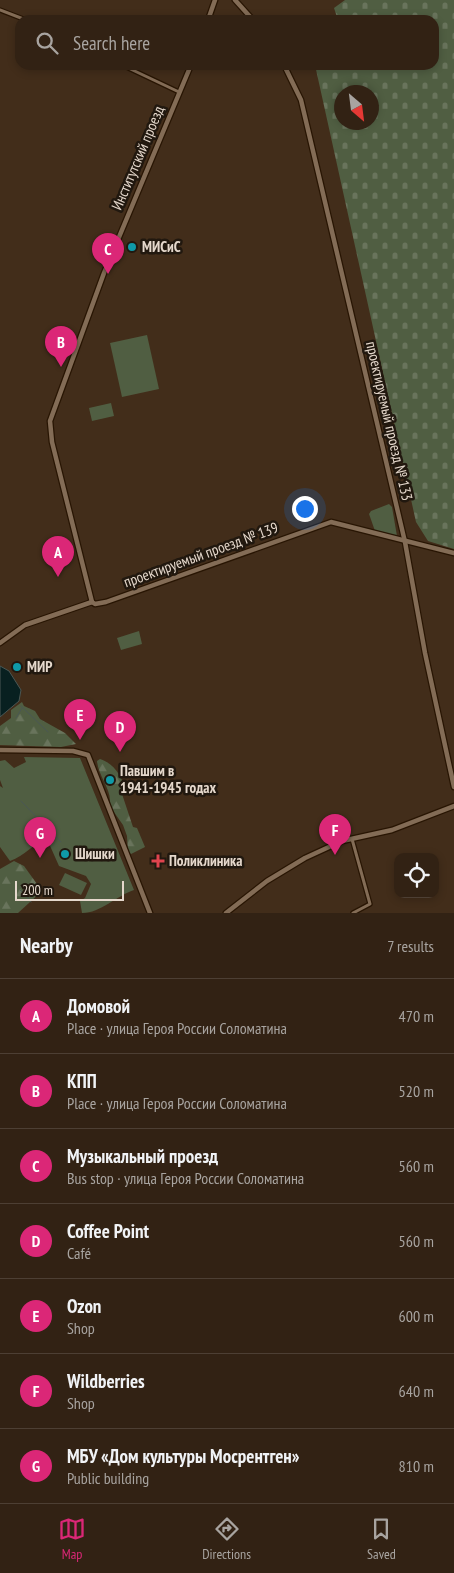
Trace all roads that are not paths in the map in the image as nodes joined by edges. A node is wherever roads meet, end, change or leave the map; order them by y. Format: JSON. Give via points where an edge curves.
{"nodes":[{"id":1,"x":235,"y":0,"type":"edge"},
{"id":2,"x":215,"y":1,"type":"edge"},
{"id":3,"x":0,"y":10,"type":"edge"},
{"id":4,"x":210,"y":15,"type":"edge"},
{"id":5,"x":248,"y":15,"type":"edge"},
{"id":6,"x":15,"y":16,"type":"edge"},
{"id":7,"x":133,"y":70,"type":"edge"},
{"id":8,"x":189,"y":70,"type":"edge"},
{"id":9,"x":286,"y":70,"type":"edge"},
{"id":10,"x":179,"y":92,"type":"junction"},
{"id":11,"x":405,"y":542,"type":"junction"},
{"id":12,"x":454,"y":553,"type":"edge"},
{"id":13,"x":92,"y":602,"type":"junction"},
{"id":14,"x":0,"y":643,"type":"edge"},
{"id":15,"x":0,"y":750,"type":"edge"},
{"id":16,"x":454,"y":787,"type":"edge"},
{"id":17,"x":454,"y":806,"type":"edge"},
{"id":18,"x":352,"y":838,"type":"junction"},
{"id":19,"x":150,"y":913,"type":"edge"},
{"id":20,"x":226,"y":913,"type":"edge"},
{"id":21,"x":354,"y":913,"type":"edge"}],
"edges":[{"from":1,"to":5,"type":"street"},
{"from":2,"to":4,"type":"street"},
{"from":3,"to":6,"type":"street"},
{"from":7,"to":10,"type":"street"},
{"from":8,"to":10,"type":"street","name":"Институтский проезд"},
{"from":9,"to":11,"type":"street","name":"проектируемый проезд № 133","via":[[301,100]]},
{"from":10,"to":13,"type":"street","name":"Институтский проезд","via":[[109,261],[50,421],[51,438]]},
{"from":11,"to":12,"type":"street","name":"проектируемый проезд № 139"},
{"from":11,"to":13,"type":"street","name":"проектируемый проезд № 139","via":[[331,522],[106,602]]},
{"from":11,"to":16,"type":"street","name":"проектируемый проезд № 133"},
{"from":13,"to":14,"type":"street","name":"проектируемый проезд № 139","via":[[25,625]]},
{"from":15,"to":19,"type":"street","via":[[80,751],[88,755]]},
{"from":17,"to":18,"type":"street","via":[[392,830]]},
{"from":18,"to":20,"type":"street","via":[[293,865]]},
{"from":18,"to":21,"type":"street","via":[[370,904]]}]}
